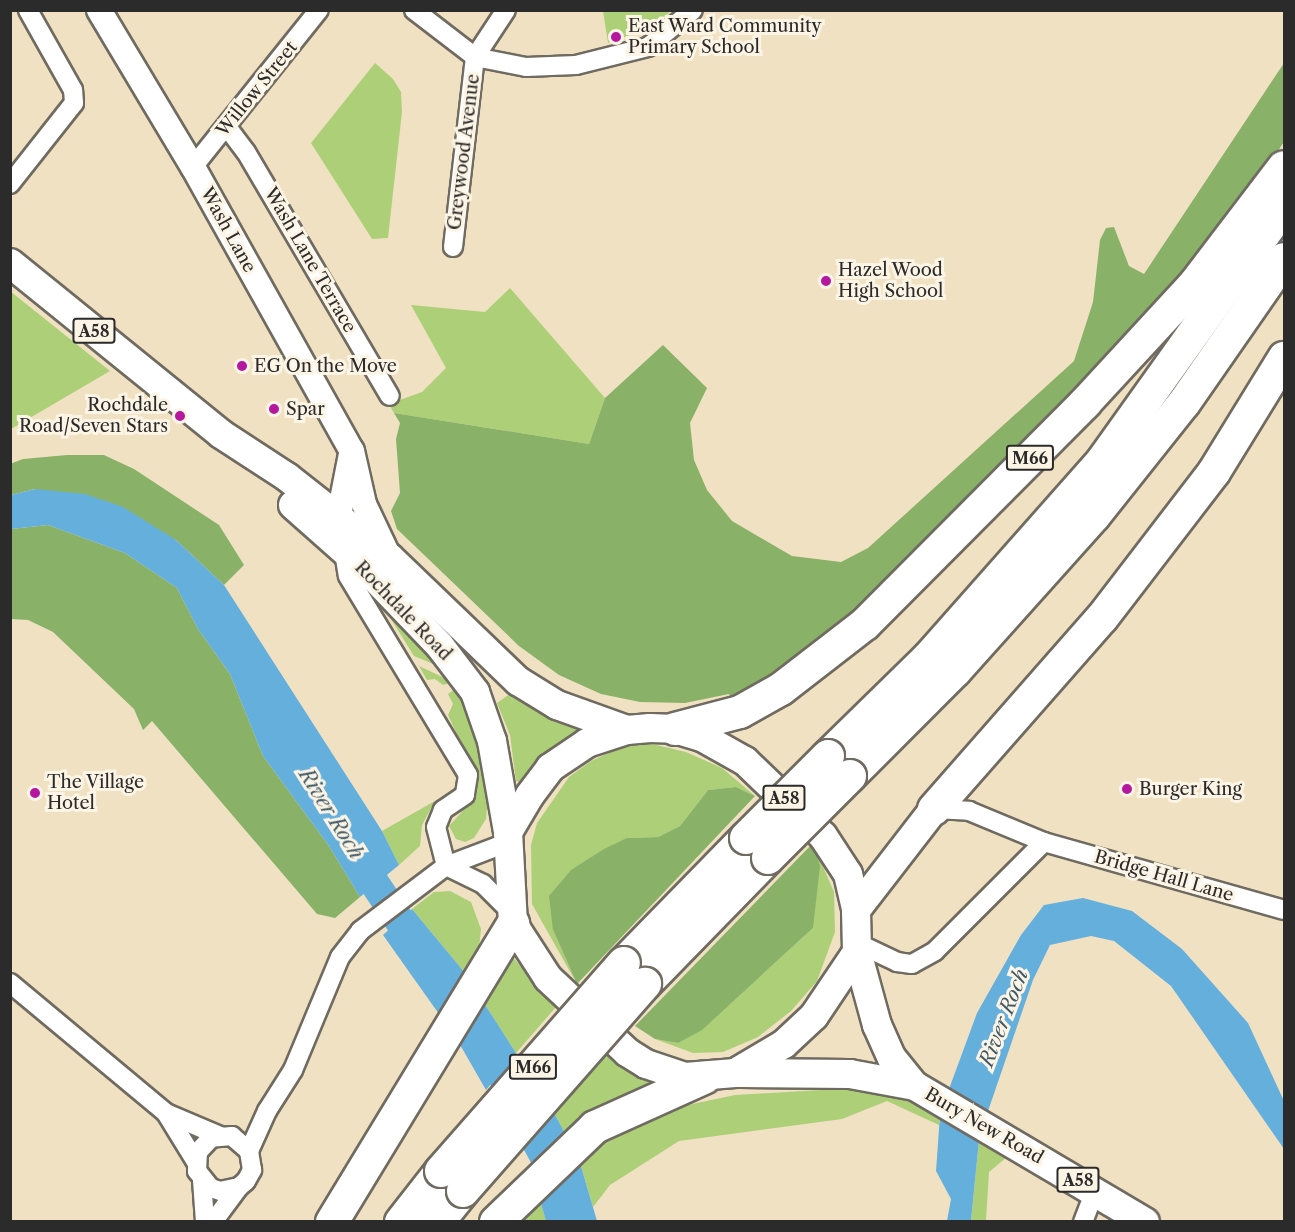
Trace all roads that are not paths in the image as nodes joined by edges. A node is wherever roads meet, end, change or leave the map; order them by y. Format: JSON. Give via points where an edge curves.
{"nodes":[{"id":1,"x":28,"y":10,"type":"edge"},
{"id":2,"x":99,"y":10,"type":"edge"},
{"id":3,"x":319,"y":10,"type":"edge"},
{"id":4,"x":414,"y":10,"type":"edge"},
{"id":5,"x":506,"y":10,"type":"edge"},
{"id":6,"x":693,"y":10,"type":"edge"},
{"id":7,"x":475,"y":57,"type":"junction"},
{"id":8,"x":227,"y":127,"type":"junction"},
{"id":9,"x":194,"y":167,"type":"junction"},
{"id":10,"x":1284,"y":168,"type":"edge"},
{"id":11,"x":10,"y":184,"type":"edge"},
{"id":12,"x":1284,"y":206,"type":"edge"},
{"id":13,"x":453,"y":247,"type":"dead end"},
{"id":14,"x":1284,"y":259,"type":"edge"},
{"id":15,"x":10,"y":263,"type":"edge"},
{"id":16,"x":1284,"y":358,"type":"edge"},
{"id":17,"x":390,"y":396,"type":"dead end"},
{"id":18,"x":221,"y":434,"type":"junction"},
{"id":19,"x":352,"y":452,"type":"junction"},
{"id":20,"x":342,"y":522,"type":"junction"},
{"id":21,"x":344,"y":552,"type":"junction"},
{"id":22,"x":390,"y":558,"type":"junction"},
{"id":23,"x":675,"y":729,"type":"junction"},
{"id":24,"x":627,"y":730,"type":"junction"},
{"id":25,"x":839,"y":766,"type":"junction"},
{"id":26,"x":934,"y":809,"type":"junction"},
{"id":27,"x":509,"y":837,"type":"junction"},
{"id":28,"x":1044,"y":842,"type":"junction"},
{"id":29,"x":438,"y":871,"type":"junction"},
{"id":30,"x":1284,"y":909,"type":"edge"},
{"id":31,"x":856,"y":910,"type":"junction"},
{"id":32,"x":511,"y":917,"type":"junction"},
{"id":33,"x":858,"y":948,"type":"junction"},
{"id":34,"x":10,"y":983,"type":"edge"},
{"id":35,"x":735,"y":1073,"type":"junction"},
{"id":36,"x":704,"y":1078,"type":"junction"},
{"id":37,"x":915,"y":1086,"type":"junction"},
{"id":38,"x":267,"y":1111,"type":"junction"},
{"id":39,"x":166,"y":1113,"type":"junction"},
{"id":40,"x":221,"y":1135,"type":"junction"},
{"id":41,"x":249,"y":1151,"type":"junction"},
{"id":42,"x":196,"y":1162,"type":"junction"},
{"id":43,"x":201,"y":1180,"type":"junction"},
{"id":44,"x":452,"y":1181,"type":"junction"},
{"id":45,"x":239,"y":1187,"type":"junction"},
{"id":46,"x":1095,"y":1191,"type":"junction"},
{"id":47,"x":498,"y":1219,"type":"edge"},
{"id":48,"x":205,"y":1221,"type":"edge"},
{"id":49,"x":213,"y":1221,"type":"edge"},
{"id":50,"x":332,"y":1221,"type":"edge"},
{"id":51,"x":401,"y":1221,"type":"edge"},
{"id":52,"x":438,"y":1221,"type":"edge"},
{"id":53,"x":1083,"y":1221,"type":"edge"},
{"id":54,"x":1145,"y":1221,"type":"edge"}],
"edges":[{"from":1,"to":11,"type":"street","via":[[73,90],[74,103]]},
{"from":2,"to":9,"type":"main road","name":"Wash Lane"},
{"from":3,"to":8,"type":"street","name":"Willow Street"},
{"from":4,"to":7,"type":"street"},
{"from":5,"to":7,"type":"street"},
{"from":6,"to":7,"type":"street","via":[[648,47],[576,65],[526,67]]},
{"from":7,"to":13,"type":"street","name":"Greywood Avenue"},
{"from":8,"to":9,"type":"street","name":"Willow Street"},
{"from":8,"to":17,"type":"street","name":"Wash Lane Terrace","via":[[246,152]]},
{"from":9,"to":19,"type":"main road","name":"Wash Lane"},
{"from":10,"to":23,"type":"highway","number":"M66","via":[[1194,285],[1085,403],[865,624],[781,689],[740,712]]},
{"from":12,"to":25,"type":"highway","number":"M66","via":[[1103,460],[928,657]]},
{"from":14,"to":25,"type":"highway","number":"M66","via":[[1184,403],[1094,516],[955,671]]},
{"from":15,"to":18,"type":"highway","name":"Rochdale Road","number":"A58"},
{"from":16,"to":26,"type":"highway","via":[[1214,472],[1102,618]]},
{"from":18,"to":20,"type":"highway","name":"Rochdale Road","number":"A58","via":[[286,477]]},
{"from":18,"to":21,"type":"highway","name":"Rochdale Road","number":"A58"},
{"from":19,"to":20,"type":"main road"},
{"from":19,"to":22,"type":"main road","name":"Wash Lane","via":[[364,504]]},
{"from":20,"to":21,"type":"main road"},
{"from":20,"to":22,"type":"highway","name":"Rochdale Road","number":"A58"},
{"from":21,"to":27,"type":"highway","name":"Rochdale Road","number":"A58","via":[[372,575],[440,646],[475,693],[492,741]]},
{"from":21,"to":29,"type":"street","via":[[348,576],[468,775],[465,795],[443,810],[436,828]]},
{"from":22,"to":24,"type":"highway","name":"Rochdale Road","number":"A58","via":[[518,681],[557,705]]},
{"from":23,"to":24,"type":"highway","number":"A58"},
{"from":23,"to":31,"type":"highway","number":"A58","via":[[710,741],[745,761],[823,836],[848,874]]},
{"from":24,"to":27,"type":"highway","number":"A58","via":[[587,743],[550,768]]},
{"from":25,"to":44,"type":"highway","number":"M66","bridge":true,"via":[[634,973]]},
{"from":26,"to":28,"type":"street","name":"Bridge Hall Lane","via":[[969,811]]},
{"from":26,"to":31,"type":"highway"},
{"from":27,"to":29,"type":"street"},
{"from":27,"to":32,"type":"highway","number":"A58"},
{"from":28,"to":30,"type":"street","name":"Bridge Hall Lane"},
{"from":28,"to":33,"type":"street","via":[[935,951],[912,964]]},
{"from":29,"to":32,"type":"street","via":[[483,884]]},
{"from":29,"to":38,"type":"street","via":[[360,931],[340,957],[293,1070]]},
{"from":31,"to":33,"type":"highway","number":"A58"},
{"from":32,"to":36,"type":"highway","number":"A58","via":[[548,978],[627,1052],[664,1072]]},
{"from":32,"to":50,"type":"highway","via":[[497,955]]},
{"from":33,"to":35,"type":"highway","number":"A58","via":[[807,1024],[784,1044]]},
{"from":33,"to":37,"type":"highway","name":"Bury New Road","number":"A58","via":[[877,1025],[892,1058]]},
{"from":34,"to":39,"type":"street"},
{"from":35,"to":36,"type":"highway","number":"A58"},
{"from":35,"to":37,"type":"highway","name":"Bury New Road","number":"A58","via":[[850,1074]]},
{"from":36,"to":47,"type":"highway","via":[[595,1127]]},
{"from":37,"to":46,"type":"highway","name":"Bury New Road","number":"A58"},
{"from":38,"to":40,"type":"street"},
{"from":38,"to":41,"type":"street"},
{"from":39,"to":40,"type":"street"},
{"from":39,"to":42,"type":"street"},
{"from":40,"to":41,"type":"street","via":[[241,1141]]},
{"from":40,"to":42,"type":"street","via":[[203,1144]]},
{"from":41,"to":45,"type":"street","via":[[252,1170]]},
{"from":42,"to":43,"type":"street"},
{"from":43,"to":45,"type":"street","via":[[220,1191]]},
{"from":43,"to":48,"type":"street"},
{"from":44,"to":51,"type":"highway","number":"M66"},
{"from":44,"to":52,"type":"highway","number":"M66"},
{"from":45,"to":49,"type":"street"},
{"from":46,"to":53,"type":"street"},
{"from":46,"to":54,"type":"highway","name":"Bury New Road","number":"A58"}]}
